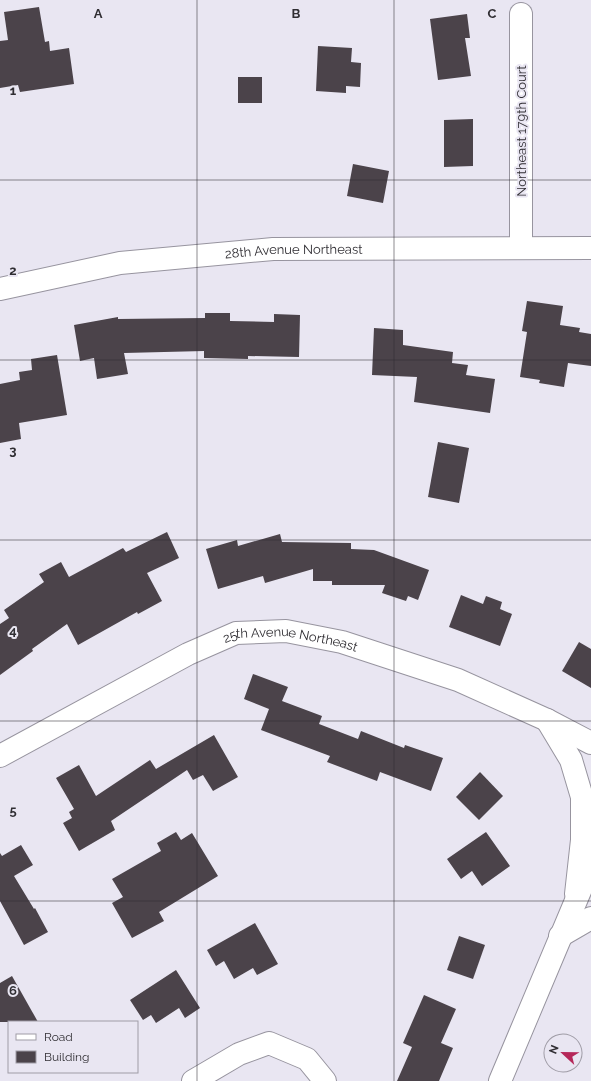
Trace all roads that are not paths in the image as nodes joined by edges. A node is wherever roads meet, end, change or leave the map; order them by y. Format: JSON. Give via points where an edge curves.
{"nodes":[{"id":1,"x":521,"y":14,"type":"dead end"},
{"id":2,"x":522,"y":248,"type":"junction"},
{"id":3,"x":591,"y":248,"type":"edge"},
{"id":4,"x":0,"y":289,"type":"edge"},
{"id":5,"x":547,"y":720,"type":"junction"},
{"id":6,"x":591,"y":743,"type":"edge"},
{"id":7,"x":0,"y":756,"type":"edge"},
{"id":8,"x":590,"y":870,"type":"edge"},
{"id":9,"x":575,"y":901,"type":"junction"},
{"id":10,"x":591,"y":918,"type":"edge"},
{"id":11,"x":560,"y":936,"type":"junction"},
{"id":12,"x":193,"y":1081,"type":"edge"},
{"id":13,"x":325,"y":1081,"type":"edge"},
{"id":14,"x":500,"y":1081,"type":"edge"}],
"edges":[{"from":1,"to":2,"type":"street","name":"Northeast 179th Court"},
{"from":2,"to":3,"type":"street","name":"28th Avenue Northeast"},
{"from":2,"to":4,"type":"street","name":"28th Avenue Northeast","via":[[273,249],[120,263]]},
{"from":5,"to":6,"type":"street","name":"25th Avenue Northeast"},
{"from":5,"to":7,"type":"street","name":"25th Avenue Northeast","via":[[458,680],[342,642],[286,631],[236,633],[188,654]]},
{"from":5,"to":9,"type":"street","via":[[571,760],[582,797],[582,840]]},
{"from":8,"to":9,"type":"street"},
{"from":9,"to":11,"type":"street"},
{"from":10,"to":11,"type":"street"},
{"from":11,"to":14,"type":"street"},
{"from":12,"to":13,"type":"street","via":[[239,1054],[268,1043],[307,1059]]}]}
